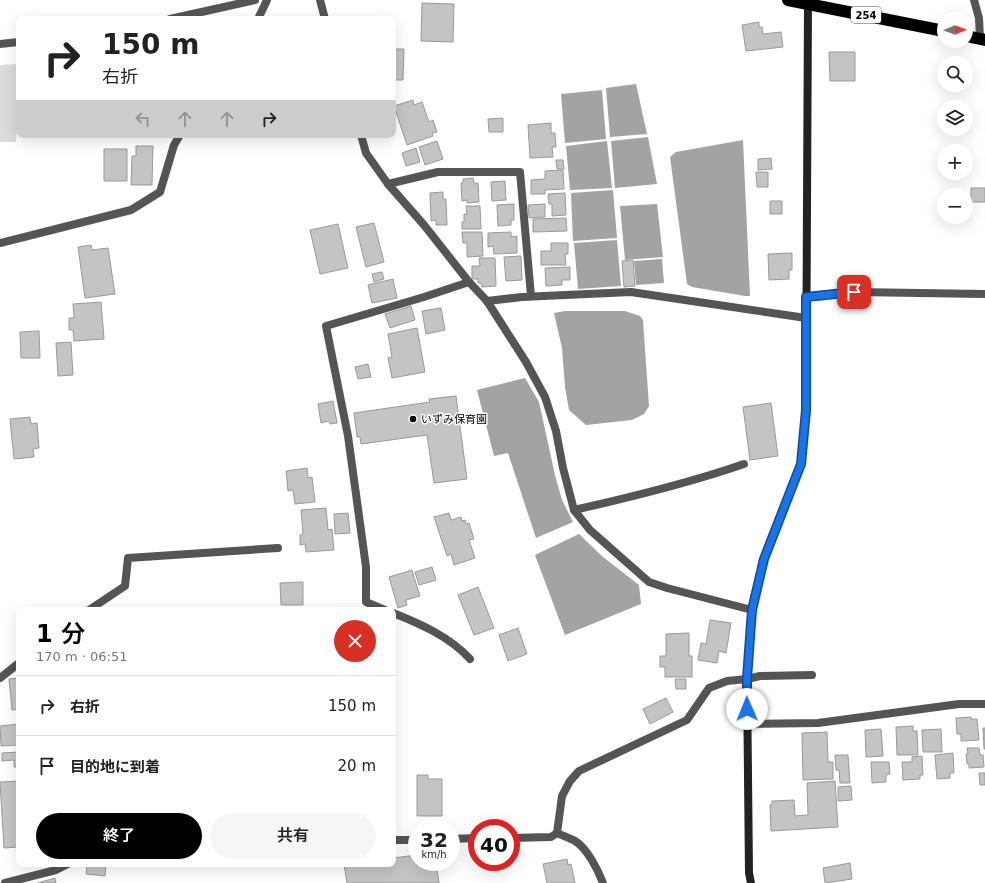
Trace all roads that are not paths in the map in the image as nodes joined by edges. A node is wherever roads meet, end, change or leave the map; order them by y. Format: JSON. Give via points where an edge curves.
{"nodes":[{"id":1,"x":255,"y":0,"type":"edge"},
{"id":2,"x":267,"y":0,"type":"edge"},
{"id":3,"x":320,"y":0,"type":"edge"},
{"id":4,"x":788,"y":0,"type":"edge"},
{"id":5,"x":974,"y":0,"type":"edge"},
{"id":6,"x":808,"y":4,"type":"junction"},
{"id":7,"x":183,"y":16,"type":"edge"},
{"id":8,"x":259,"y":16,"type":"edge"},
{"id":9,"x":324,"y":16,"type":"edge"},
{"id":10,"x":937,"y":30,"type":"edge"},
{"id":11,"x":982,"y":39,"type":"edge"},
{"id":12,"x":16,"y":42,"type":"edge"},
{"id":13,"x":0,"y":44,"type":"edge"},
{"id":14,"x":178,"y":138,"type":"edge"},
{"id":15,"x":362,"y":138,"type":"edge"},
{"id":16,"x":388,"y":184,"type":"junction"},
{"id":17,"x":0,"y":243,"type":"edge"},
{"id":18,"x":469,"y":282,"type":"junction"},
{"id":19,"x":985,"y":294,"type":"edge"},
{"id":20,"x":531,"y":296,"type":"junction"},
{"id":21,"x":806,"y":297,"type":"junction"},
{"id":22,"x":487,"y":301,"type":"junction"},
{"id":23,"x":806,"y":318,"type":"junction"},
{"id":24,"x":744,"y":464,"type":"dead end"},
{"id":25,"x":574,"y":510,"type":"junction"},
{"id":26,"x":278,"y":548,"type":"dead end"},
{"id":27,"x":94,"y":607,"type":"edge"},
{"id":28,"x":378,"y":607,"type":"edge"},
{"id":29,"x":752,"y":610,"type":"junction"},
{"id":30,"x":396,"y":614,"type":"edge"},
{"id":31,"x":470,"y":659,"type":"dead end"},
{"id":32,"x":16,"y":665,"type":"edge"},
{"id":33,"x":812,"y":675,"type":"dead end"},
{"id":34,"x":0,"y":678,"type":"edge"},
{"id":35,"x":747,"y":678,"type":"junction"},
{"id":36,"x":985,"y":704,"type":"edge"},
{"id":37,"x":748,"y":724,"type":"junction"},
{"id":38,"x":557,"y":833,"type":"junction"},
{"id":39,"x":520,"y":838,"type":"edge"},
{"id":40,"x":396,"y":840,"type":"edge"},
{"id":41,"x":408,"y":840,"type":"edge"},
{"id":42,"x":62,"y":867,"type":"edge"},
{"id":43,"x":5,"y":883,"type":"edge"},
{"id":44,"x":602,"y":883,"type":"edge"},
{"id":45,"x":751,"y":883,"type":"edge"}],
"edges":[{"from":1,"to":7,"type":"street"},
{"from":2,"to":8,"type":"street"},
{"from":3,"to":9,"type":"street"},
{"from":4,"to":6,"type":"highway","number":"254"},
{"from":5,"to":11,"type":"street"},
{"from":6,"to":10,"type":"highway","number":"254"},
{"from":6,"to":21,"type":"street"},
{"from":12,"to":13,"type":"street"},
{"from":14,"to":17,"type":"street","via":[[160,192],[131,210]]},
{"from":15,"to":16,"type":"street","via":[[366,153]]},
{"from":16,"to":18,"type":"street"},
{"from":16,"to":20,"type":"street","via":[[438,172],[520,172]]},
{"from":18,"to":22,"type":"street"},
{"from":18,"to":28,"type":"street","via":[[326,326],[348,436],[366,567],[366,602]]},
{"from":19,"to":21,"type":"street","via":[[854,292]]},
{"from":20,"to":22,"type":"street"},
{"from":20,"to":23,"type":"street","via":[[632,292]]},
{"from":21,"to":23,"type":"street"},
{"from":22,"to":25,"type":"street","via":[[526,362],[545,398],[556,431]]},
{"from":23,"to":29,"type":"street","via":[[806,410],[801,464],[764,559]]},
{"from":24,"to":25,"type":"street","via":[[616,501]]},
{"from":25,"to":29,"type":"street","via":[[590,530],[649,582]]},
{"from":26,"to":27,"type":"street","via":[[128,558],[126,586]]},
{"from":29,"to":35,"type":"street"},
{"from":30,"to":31,"type":"street","via":[[440,635],[460,648]]},
{"from":32,"to":34,"type":"street"},
{"from":33,"to":35,"type":"street"},
{"from":35,"to":37,"type":"street"},
{"from":35,"to":38,"type":"street","via":[[727,681],[709,688],[687,720],[579,771],[562,796]]},
{"from":36,"to":37,"type":"street","via":[[959,704],[818,723]]},
{"from":37,"to":45,"type":"street"},
{"from":38,"to":39,"type":"street","via":[[551,837]]},
{"from":38,"to":44,"type":"street","via":[[576,842],[590,857]]},
{"from":40,"to":41,"type":"street"},
{"from":42,"to":43,"type":"street"}]}
